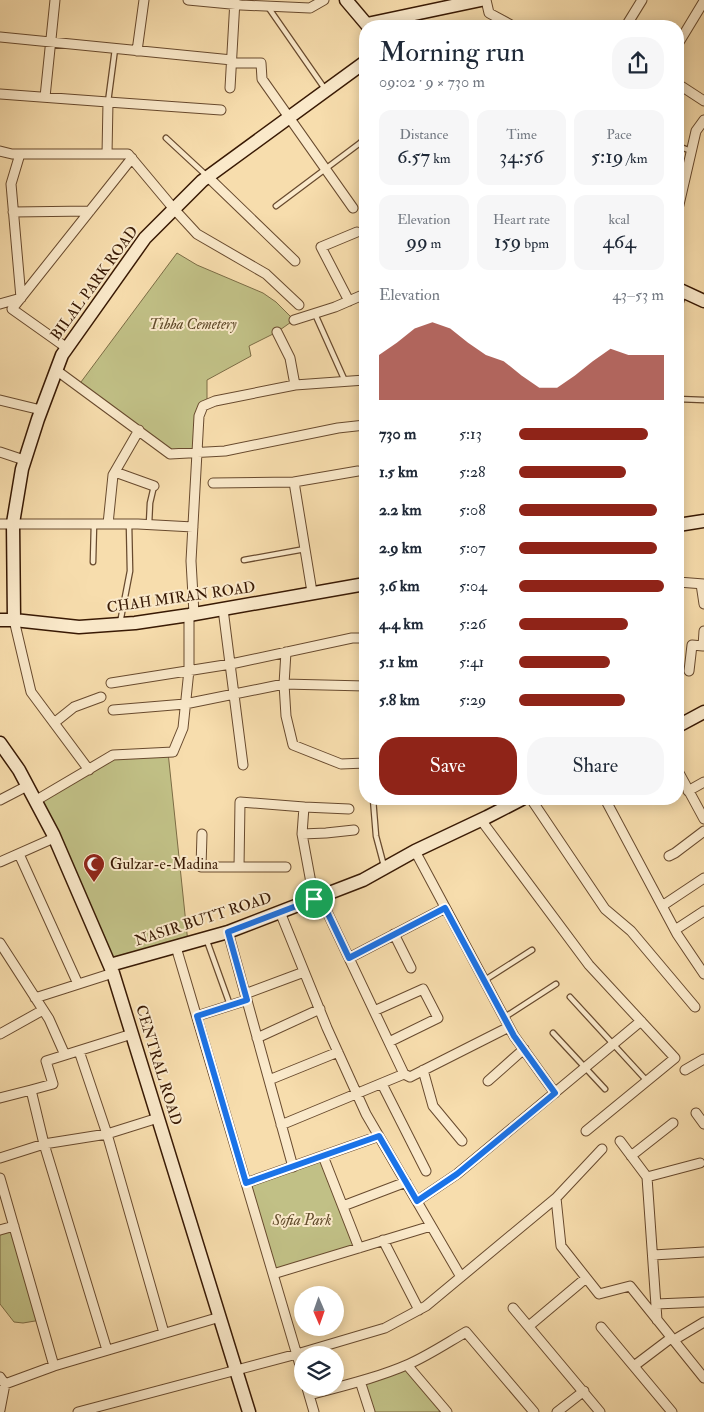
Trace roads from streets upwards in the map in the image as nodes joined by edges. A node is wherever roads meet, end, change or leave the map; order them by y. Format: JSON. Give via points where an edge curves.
{"nodes":[{"id":1,"x":55,"y":0,"type":"edge"},
{"id":2,"x":144,"y":0,"type":"edge"},
{"id":3,"x":188,"y":0,"type":"edge"},
{"id":4,"x":324,"y":0,"type":"edge"},
{"id":5,"x":346,"y":0,"type":"edge"},
{"id":6,"x":481,"y":0,"type":"edge"},
{"id":7,"x":486,"y":0,"type":"edge"},
{"id":8,"x":642,"y":0,"type":"edge"},
{"id":9,"x":704,"y":1,"type":"edge"},
{"id":10,"x":235,"y":2,"type":"edge"},
{"id":11,"x":363,"y":20,"type":"edge"},
{"id":12,"x":390,"y":20,"type":"edge"},
{"id":13,"x":496,"y":20,"type":"edge"},
{"id":14,"x":630,"y":20,"type":"edge"},
{"id":15,"x":684,"y":34,"type":"edge"},
{"id":16,"x":0,"y":37,"type":"edge"},
{"id":17,"x":51,"y":42,"type":"junction"},
{"id":18,"x":137,"y":50,"type":"junction"},
{"id":19,"x":232,"y":61,"type":"junction"},
{"id":20,"x":359,"y":66,"type":"edge"},
{"id":21,"x":230,"y":88,"type":"dead end"},
{"id":22,"x":684,"y":88,"type":"edge"},
{"id":23,"x":0,"y":94,"type":"edge"},
{"id":24,"x":45,"y":97,"type":"junction"},
{"id":25,"x":704,"y":101,"type":"edge"},
{"id":26,"x":108,"y":102,"type":"junction"},
{"id":27,"x":221,"y":110,"type":"dead end"},
{"id":28,"x":290,"y":117,"type":"junction"},
{"id":29,"x":704,"y":120,"type":"edge"},
{"id":30,"x":0,"y":151,"type":"edge"},
{"id":31,"x":20,"y":154,"type":"junction"},
{"id":32,"x":107,"y":154,"type":"junction"},
{"id":33,"x":132,"y":158,"type":"junction"},
{"id":34,"x":208,"y":177,"type":"junction"},
{"id":35,"x":684,"y":182,"type":"edge"},
{"id":36,"x":353,"y":208,"type":"dead end"},
{"id":37,"x":174,"y":209,"type":"junction"},
{"id":38,"x":90,"y":211,"type":"junction"},
{"id":39,"x":13,"y":212,"type":"junction"},
{"id":40,"x":357,"y":232,"type":"dead end"},
{"id":41,"x":295,"y":261,"type":"dead end"},
{"id":42,"x":684,"y":291,"type":"edge"},
{"id":43,"x":359,"y":297,"type":"edge"},
{"id":44,"x":21,"y":298,"type":"junction"},
{"id":45,"x":349,"y":301,"type":"junction"},
{"id":46,"x":704,"y":301,"type":"edge"},
{"id":47,"x":0,"y":304,"type":"edge"},
{"id":48,"x":299,"y":305,"type":"dead end"},
{"id":49,"x":294,"y":320,"type":"dead end"},
{"id":50,"x":277,"y":332,"type":"dead end"},
{"id":51,"x":67,"y":348,"type":"junction"},
{"id":52,"x":56,"y":370,"type":"junction"},
{"id":53,"x":359,"y":381,"type":"edge"},
{"id":54,"x":295,"y":385,"type":"junction"},
{"id":55,"x":0,"y":400,"type":"edge"},
{"id":56,"x":41,"y":410,"type":"junction"},
{"id":57,"x":359,"y":426,"type":"edge"},
{"id":58,"x":138,"y":430,"type":"junction"},
{"id":59,"x":0,"y":452,"type":"edge"},
{"id":60,"x":197,"y":453,"type":"junction"},
{"id":61,"x":24,"y":460,"type":"junction"},
{"id":62,"x":358,"y":471,"type":"dead end"},
{"id":63,"x":115,"y":472,"type":"junction"},
{"id":64,"x":294,"y":482,"type":"junction"},
{"id":65,"x":213,"y":484,"type":"dead end"},
{"id":66,"x":154,"y":486,"type":"road end"},
{"id":67,"x":704,"y":521,"type":"edge"},
{"id":68,"x":13,"y":523,"type":"junction"},
{"id":69,"x":0,"y":524,"type":"edge"},
{"id":70,"x":108,"y":524,"type":"junction"},
{"id":71,"x":684,"y":524,"type":"edge"},
{"id":72,"x":193,"y":527,"type":"junction"},
{"id":73,"x":684,"y":582,"type":"edge"},
{"id":74,"x":702,"y":584,"type":"edge"},
{"id":75,"x":359,"y":585,"type":"edge"},
{"id":76,"x":312,"y":592,"type":"junction"},
{"id":77,"x":704,"y":604,"type":"edge"},
{"id":78,"x":223,"y":609,"type":"junction"},
{"id":79,"x":191,"y":615,"type":"junction"},
{"id":80,"x":0,"y":620,"type":"edge"},
{"id":81,"x":14,"y":620,"type":"junction"},
{"id":82,"x":704,"y":630,"type":"edge"},
{"id":83,"x":359,"y":638,"type":"edge"},
{"id":84,"x":286,"y":652,"type":"junction"},
{"id":85,"x":231,"y":664,"type":"junction"},
{"id":86,"x":189,"y":670,"type":"junction"},
{"id":87,"x":689,"y":670,"type":"dead end"},
{"id":88,"x":111,"y":683,"type":"dead end"},
{"id":89,"x":284,"y":684,"type":"junction"},
{"id":90,"x":359,"y":686,"type":"edge"},
{"id":91,"x":235,"y":693,"type":"junction"},
{"id":92,"x":101,"y":697,"type":"dead end"},
{"id":93,"x":185,"y":704,"type":"junction"},
{"id":94,"x":113,"y":710,"type":"dead end"},
{"id":95,"x":704,"y":712,"type":"edge"},
{"id":96,"x":54,"y":723,"type":"junction"},
{"id":97,"x":684,"y":723,"type":"edge"},
{"id":98,"x":0,"y":743,"type":"edge"},
{"id":99,"x":359,"y":763,"type":"edge"},
{"id":100,"x":243,"y":765,"type":"dead end"},
{"id":101,"x":89,"y":770,"type":"junction"},
{"id":102,"x":704,"y":782,"type":"edge"},
{"id":103,"x":684,"y":783,"type":"edge"},
{"id":104,"x":27,"y":786,"type":"junction"},
{"id":105,"x":688,"y":791,"type":"junction"},
{"id":106,"x":0,"y":800,"type":"edge"},
{"id":107,"x":35,"y":801,"type":"junction"},
{"id":108,"x":510,"y":805,"type":"edge"},
{"id":109,"x":535,"y":805,"type":"edge"},
{"id":110,"x":608,"y":805,"type":"edge"},
{"id":111,"x":304,"y":807,"type":"junction"},
{"id":112,"x":349,"y":809,"type":"dead end"},
{"id":113,"x":704,"y":819,"type":"edge"},
{"id":114,"x":481,"y":820,"type":"junction"},
{"id":115,"x":354,"y":830,"type":"dead end"},
{"id":116,"x":704,"y":831,"type":"edge"},
{"id":117,"x":202,"y":834,"type":"dead end"},
{"id":118,"x":302,"y":834,"type":"junction"},
{"id":119,"x":54,"y":838,"type":"junction"},
{"id":120,"x":415,"y":850,"type":"junction"},
{"id":121,"x":20,"y":854,"type":"junction"},
{"id":122,"x":669,"y":856,"type":"dead end"},
{"id":123,"x":0,"y":862,"type":"edge"},
{"id":124,"x":238,"y":867,"type":"junction"},
{"id":125,"x":286,"y":867,"type":"dead end"},
{"id":126,"x":704,"y":878,"type":"edge"},
{"id":127,"x":317,"y":898,"type":"junction"},
{"id":128,"x":662,"y":906,"type":"junction"},
{"id":129,"x":445,"y":908,"type":"junction"},
{"id":130,"x":704,"y":911,"type":"edge"},
{"id":131,"x":280,"y":912,"type":"junction"},
{"id":132,"x":675,"y":930,"type":"junction"},
{"id":133,"x":228,"y":932,"type":"junction"},
{"id":134,"x":394,"y":934,"type":"junction"},
{"id":135,"x":0,"y":943,"type":"edge"},
{"id":136,"x":176,"y":947,"type":"junction"},
{"id":137,"x":349,"y":958,"type":"junction"},
{"id":138,"x":702,"y":967,"type":"edge"},
{"id":139,"x":412,"y":968,"type":"dead end"},
{"id":140,"x":112,"y":969,"type":"junction"},
{"id":141,"x":304,"y":972,"type":"junction"},
{"id":142,"x":78,"y":984,"type":"junction"},
{"id":143,"x":246,"y":997,"type":"junction"},
{"id":144,"x":35,"y":998,"type":"junction"},
{"id":145,"x":695,"y":1007,"type":"dead end"},
{"id":146,"x":320,"y":1009,"type":"junction"},
{"id":147,"x":43,"y":1010,"type":"junction"},
{"id":148,"x":374,"y":1011,"type":"junction"},
{"id":149,"x":197,"y":1016,"type":"junction"},
{"id":150,"x":641,"y":1021,"type":"junction"},
{"id":151,"x":509,"y":1027,"type":"junction"},
{"id":152,"x":0,"y":1034,"type":"edge"},
{"id":153,"x":132,"y":1034,"type":"junction"},
{"id":154,"x":257,"y":1038,"type":"junction"},
{"id":155,"x":389,"y":1042,"type":"junction"},
{"id":156,"x":79,"y":1050,"type":"junction"},
{"id":157,"x":524,"y":1050,"type":"junction"},
{"id":158,"x":338,"y":1052,"type":"junction"},
{"id":159,"x":65,"y":1055,"type":"junction"},
{"id":160,"x":704,"y":1059,"type":"edge"},
{"id":161,"x":423,"y":1070,"type":"junction"},
{"id":162,"x":685,"y":1070,"type":"dead end"},
{"id":163,"x":404,"y":1074,"type":"junction"},
{"id":164,"x":269,"y":1080,"type":"junction"},
{"id":165,"x":488,"y":1081,"type":"dead end"},
{"id":166,"x":382,"y":1084,"type":"junction"},
{"id":167,"x":31,"y":1090,"type":"junction"},
{"id":168,"x":555,"y":1093,"type":"junction"},
{"id":169,"x":357,"y":1094,"type":"junction"},
{"id":170,"x":0,"y":1098,"type":"edge"},
{"id":171,"x":696,"y":1113,"type":"dead end"},
{"id":172,"x":158,"y":1118,"type":"junction"},
{"id":173,"x":673,"y":1123,"type":"dead end"},
{"id":174,"x":704,"y":1124,"type":"edge"},
{"id":175,"x":282,"y":1126,"type":"junction"},
{"id":176,"x":586,"y":1131,"type":"dead end"},
{"id":177,"x":107,"y":1134,"type":"junction"},
{"id":178,"x":379,"y":1136,"type":"junction"},
{"id":179,"x":462,"y":1141,"type":"dead end"},
{"id":180,"x":620,"y":1141,"type":"dead end"},
{"id":181,"x":44,"y":1144,"type":"junction"},
{"id":182,"x":602,"y":1149,"type":"dead end"},
{"id":183,"x":323,"y":1156,"type":"junction"},
{"id":184,"x":631,"y":1156,"type":"junction"},
{"id":185,"x":0,"y":1158,"type":"edge"},
{"id":186,"x":700,"y":1163,"type":"dead end"},
{"id":187,"x":293,"y":1167,"type":"junction"},
{"id":188,"x":426,"y":1171,"type":"dead end"},
{"id":189,"x":647,"y":1176,"type":"junction"},
{"id":190,"x":0,"y":1178,"type":"edge"},
{"id":191,"x":406,"y":1182,"type":"junction"},
{"id":192,"x":246,"y":1183,"type":"junction"},
{"id":193,"x":556,"y":1198,"type":"junction"},
{"id":194,"x":417,"y":1201,"type":"junction"},
{"id":195,"x":343,"y":1206,"type":"junction"},
{"id":196,"x":14,"y":1226,"type":"junction"},
{"id":197,"x":431,"y":1226,"type":"junction"},
{"id":198,"x":0,"y":1230,"type":"edge"},
{"id":199,"x":383,"y":1240,"type":"junction"},
{"id":200,"x":359,"y":1248,"type":"junction"},
{"id":201,"x":704,"y":1252,"type":"edge"},
{"id":202,"x":653,"y":1255,"type":"junction"},
{"id":203,"x":273,"y":1274,"type":"junction"},
{"id":204,"x":461,"y":1277,"type":"junction"},
{"id":205,"x":586,"y":1278,"type":"junction"},
{"id":206,"x":704,"y":1302,"type":"edge"},
{"id":207,"x":656,"y":1304,"type":"junction"},
{"id":208,"x":513,"y":1308,"type":"dead end"},
{"id":209,"x":419,"y":1310,"type":"junction"},
{"id":210,"x":220,"y":1317,"type":"junction"},
{"id":211,"x":657,"y":1320,"type":"junction"},
{"id":212,"x":704,"y":1322,"type":"edge"},
{"id":213,"x":529,"y":1326,"type":"junction"},
{"id":214,"x":601,"y":1327,"type":"dead end"},
{"id":215,"x":164,"y":1334,"type":"junction"},
{"id":216,"x":672,"y":1339,"type":"junction"},
{"id":217,"x":295,"y":1346,"type":"edge"},
{"id":218,"x":324,"y":1346,"type":"edge"},
{"id":219,"x":107,"y":1350,"type":"junction"},
{"id":220,"x":294,"y":1355,"type":"edge"},
{"id":221,"x":407,"y":1365,"type":"junction"},
{"id":222,"x":54,"y":1366,"type":"junction"},
{"id":223,"x":634,"y":1366,"type":"junction"},
{"id":224,"x":236,"y":1370,"type":"junction"},
{"id":225,"x":704,"y":1378,"type":"edge"},
{"id":226,"x":2,"y":1380,"type":"edge"},
{"id":227,"x":360,"y":1381,"type":"junction"},
{"id":228,"x":344,"y":1384,"type":"edge"},
{"id":229,"x":584,"y":1391,"type":"junction"},
{"id":230,"x":309,"y":1396,"type":"edge"},
{"id":231,"x":0,"y":1410,"type":"edge"},
{"id":232,"x":443,"y":1411,"type":"edge"},
{"id":233,"x":78,"y":1412,"type":"edge"},
{"id":234,"x":249,"y":1412,"type":"edge"},
{"id":235,"x":314,"y":1412,"type":"edge"},
{"id":236,"x":370,"y":1412,"type":"edge"},
{"id":237,"x":534,"y":1412,"type":"edge"},
{"id":238,"x":557,"y":1412,"type":"edge"},
{"id":239,"x":600,"y":1412,"type":"edge"},
{"id":240,"x":672,"y":1412,"type":"edge"}],
"edges":[{"from":1,"to":17,"type":"street"},
{"from":2,"to":18,"type":"street"},
{"from":3,"to":10,"type":"street"},
{"from":4,"to":10,"type":"street","via":[[310,8]]},
{"from":5,"to":11,"type":"street"},
{"from":6,"to":12,"type":"street"},
{"from":7,"to":13,"type":"street","via":[[488,13]]},
{"from":8,"to":14,"type":"street"},
{"from":9,"to":15,"type":"street"},
{"from":10,"to":19,"type":"street"},
{"from":16,"to":17,"type":"street"},
{"from":17,"to":18,"type":"street"},
{"from":17,"to":24,"type":"street"},
{"from":18,"to":19,"type":"street"},
{"from":19,"to":21,"type":"street"},
{"from":19,"to":28,"type":"street","via":[[261,63],[262,79]]},
{"from":20,"to":28,"type":"street","name":"BILAL PARK ROAD"},
{"from":22,"to":25,"type":"street"},
{"from":23,"to":24,"type":"street"},
{"from":24,"to":26,"type":"street"},
{"from":26,"to":27,"type":"street"},
{"from":26,"to":32,"type":"street"},
{"from":28,"to":34,"type":"street","name":"BILAL PARK ROAD"},
{"from":28,"to":36,"type":"street"},
{"from":29,"to":35,"type":"street","via":[[696,131]]},
{"from":30,"to":31,"type":"street"},
{"from":31,"to":32,"type":"street"},
{"from":31,"to":39,"type":"street","via":[[11,184]]},
{"from":32,"to":33,"type":"street","via":[[128,154]]},
{"from":33,"to":37,"type":"street"},
{"from":33,"to":38,"type":"street"},
{"from":34,"to":37,"type":"street","name":"BILAL PARK ROAD"},
{"from":34,"to":41,"type":"street"},
{"from":37,"to":48,"type":"street","via":[[198,234],[266,274]]},
{"from":37,"to":51,"type":"street","name":"BILAL PARK ROAD","via":[[145,238]]},
{"from":38,"to":39,"type":"street"},
{"from":38,"to":44,"type":"street"},
{"from":39,"to":44,"type":"street"},
{"from":40,"to":45,"type":"street","via":[[321,247]]},
{"from":42,"to":46,"type":"street"},
{"from":43,"to":45,"type":"street"},
{"from":44,"to":47,"type":"street"},
{"from":44,"to":51,"type":"street","via":[[12,309]]},
{"from":45,"to":49,"type":"street"},
{"from":50,"to":54,"type":"street","via":[[290,358]]},
{"from":51,"to":52,"type":"street","name":"BILAL PARK ROAD"},
{"from":52,"to":56,"type":"street","name":"BILAL PARK ROAD"},
{"from":52,"to":58,"type":"street"},
{"from":53,"to":54,"type":"street"},
{"from":54,"to":60,"type":"street","via":[[203,406],[199,416]]},
{"from":55,"to":56,"type":"street"},
{"from":56,"to":61,"type":"street","name":"BILAL PARK ROAD"},
{"from":57,"to":60,"type":"street","via":[[225,451]]},
{"from":58,"to":60,"type":"street","via":[[170,454]]},
{"from":58,"to":63,"type":"street"},
{"from":59,"to":61,"type":"street"},
{"from":60,"to":72,"type":"street"},
{"from":61,"to":68,"type":"street","name":"BILAL PARK ROAD"},
{"from":62,"to":64,"type":"street"},
{"from":63,"to":66,"type":"street"},
{"from":63,"to":70,"type":"street"},
{"from":64,"to":65,"type":"street"},
{"from":64,"to":76,"type":"street"},
{"from":67,"to":71,"type":"street"},
{"from":68,"to":69,"type":"street"},
{"from":68,"to":70,"type":"street"},
{"from":68,"to":81,"type":"street","name":"BILAL PARK ROAD"},
{"from":70,"to":72,"type":"street"},
{"from":72,"to":79,"type":"street"},
{"from":73,"to":74,"type":"street"},
{"from":74,"to":77,"type":"street"},
{"from":75,"to":76,"type":"street","name":"CHAH MIRAN ROAD"},
{"from":76,"to":78,"type":"street","name":"CHAH MIRAN ROAD"},
{"from":78,"to":79,"type":"street","name":"CHAH MIRAN ROAD"},
{"from":78,"to":85,"type":"street"},
{"from":79,"to":81,"type":"street","name":"CHAH MIRAN ROAD","via":[[79,627]]},
{"from":79,"to":86,"type":"street"},
{"from":80,"to":81,"type":"street","name":"CHAH MIRAN ROAD"},
{"from":81,"to":96,"type":"street","via":[[31,692]]},
{"from":82,"to":87,"type":"street","via":[[703,646],[692,645]]},
{"from":83,"to":84,"type":"street"},
{"from":84,"to":85,"type":"street"},
{"from":84,"to":89,"type":"street"},
{"from":85,"to":86,"type":"street"},
{"from":85,"to":91,"type":"street"},
{"from":86,"to":88,"type":"street"},
{"from":86,"to":93,"type":"street"},
{"from":89,"to":90,"type":"street"},
{"from":89,"to":91,"type":"street"},
{"from":89,"to":99,"type":"street","via":[[286,716],[293,745],[341,764]]},
{"from":91,"to":93,"type":"street"},
{"from":91,"to":100,"type":"street"},
{"from":92,"to":96,"type":"street","via":[[74,707]]},
{"from":93,"to":94,"type":"street"},
{"from":93,"to":101,"type":"street","via":[[183,728],[173,752],[113,755]]},
{"from":95,"to":97,"type":"street"},
{"from":96,"to":101,"type":"street"},
{"from":98,"to":104,"type":"street","name":"CENTRAL ROAD"},
{"from":101,"to":107,"type":"street"},
{"from":102,"to":105,"type":"street"},
{"from":103,"to":105,"type":"street"},
{"from":104,"to":106,"type":"street"},
{"from":104,"to":107,"type":"street","name":"CENTRAL ROAD"},
{"from":105,"to":113,"type":"street"},
{"from":107,"to":119,"type":"street","name":"CENTRAL ROAD"},
{"from":108,"to":114,"type":"street","name":"NASIR BUTT ROAD"},
{"from":109,"to":145,"type":"street","via":[[605,909],[630,930]]},
{"from":110,"to":128,"type":"street"},
{"from":111,"to":112,"type":"street"},
{"from":111,"to":118,"type":"street"},
{"from":111,"to":124,"type":"street","via":[[240,802]]},
{"from":114,"to":120,"type":"street","name":"NASIR BUTT ROAD"},
{"from":114,"to":150,"type":"street","via":[[589,965]]},
{"from":115,"to":118,"type":"street"},
{"from":116,"to":122,"type":"street"},
{"from":117,"to":124,"type":"street","via":[[201,867]]},
{"from":118,"to":127,"type":"street"},
{"from":119,"to":121,"type":"street"},
{"from":119,"to":140,"type":"street","name":"CENTRAL ROAD"},
{"from":120,"to":127,"type":"street","name":"NASIR BUTT ROAD","via":[[363,880]]},
{"from":120,"to":129,"type":"street"},
{"from":121,"to":123,"type":"street"},
{"from":121,"to":142,"type":"street"},
{"from":124,"to":125,"type":"street"},
{"from":126,"to":128,"type":"street"},
{"from":127,"to":131,"type":"street","name":"NASIR BUTT ROAD"},
{"from":127,"to":137,"type":"street"},
{"from":128,"to":132,"type":"street"},
{"from":129,"to":134,"type":"street"},
{"from":129,"to":151,"type":"street"},
{"from":130,"to":132,"type":"street"},
{"from":131,"to":133,"type":"street","name":"NASIR BUTT ROAD"},
{"from":131,"to":141,"type":"street"},
{"from":132,"to":138,"type":"street"},
{"from":133,"to":136,"type":"street","name":"NASIR BUTT ROAD"},
{"from":133,"to":143,"type":"street"},
{"from":134,"to":137,"type":"street"},
{"from":134,"to":139,"type":"street"},
{"from":135,"to":144,"type":"street"},
{"from":136,"to":140,"type":"street","name":"NASIR BUTT ROAD"},
{"from":136,"to":149,"type":"street"},
{"from":137,"to":148,"type":"street"},
{"from":140,"to":142,"type":"street"},
{"from":140,"to":153,"type":"street","name":"CENTRAL ROAD"},
{"from":141,"to":143,"type":"street"},
{"from":141,"to":146,"type":"street"},
{"from":142,"to":144,"type":"street"},
{"from":143,"to":149,"type":"street"},
{"from":143,"to":154,"type":"street"},
{"from":144,"to":147,"type":"street"},
{"from":146,"to":154,"type":"street"},
{"from":146,"to":158,"type":"street"},
{"from":147,"to":152,"type":"street"},
{"from":147,"to":159,"type":"street"},
{"from":148,"to":155,"type":"street"},
{"from":148,"to":155,"type":"street","via":[[423,989],[438,1018]]},
{"from":149,"to":192,"type":"street"},
{"from":150,"to":168,"type":"street"},
{"from":150,"to":176,"type":"street","via":[[675,1058]]},
{"from":151,"to":157,"type":"street"},
{"from":151,"to":161,"type":"street"},
{"from":153,"to":156,"type":"street"},
{"from":153,"to":172,"type":"street","name":"CENTRAL ROAD"},
{"from":154,"to":164,"type":"street"},
{"from":155,"to":163,"type":"street"},
{"from":156,"to":159,"type":"street"},
{"from":156,"to":177,"type":"street"},
{"from":157,"to":165,"type":"street"},
{"from":157,"to":168,"type":"street"},
{"from":158,"to":164,"type":"street"},
{"from":158,"to":169,"type":"street"},
{"from":159,"to":167,"type":"street","via":[[46,1061],[53,1084]]},
{"from":160,"to":162,"type":"street"},
{"from":161,"to":163,"type":"street","via":[[410,1077]]},
{"from":161,"to":179,"type":"street","via":[[433,1106]]},
{"from":163,"to":166,"type":"street"},
{"from":164,"to":175,"type":"street"},
{"from":166,"to":169,"type":"street"},
{"from":166,"to":188,"type":"street"},
{"from":167,"to":170,"type":"street"},
{"from":167,"to":181,"type":"street"},
{"from":168,"to":194,"type":"street","via":[[457,1174]]},
{"from":169,"to":175,"type":"street"},
{"from":169,"to":178,"type":"street"},
{"from":171,"to":174,"type":"street"},
{"from":172,"to":177,"type":"street"},
{"from":172,"to":210,"type":"street","name":"CENTRAL ROAD"},
{"from":173,"to":184,"type":"street"},
{"from":175,"to":187,"type":"street"},
{"from":177,"to":181,"type":"street"},
{"from":177,"to":215,"type":"street"},
{"from":178,"to":183,"type":"street"},
{"from":178,"to":191,"type":"street"},
{"from":180,"to":184,"type":"street"},
{"from":181,"to":185,"type":"street"},
{"from":181,"to":219,"type":"street"},
{"from":182,"to":193,"type":"street"},
{"from":183,"to":187,"type":"street"},
{"from":183,"to":195,"type":"street"},
{"from":184,"to":189,"type":"street"},
{"from":186,"to":189,"type":"street"},
{"from":187,"to":192,"type":"street"},
{"from":189,"to":202,"type":"street"},
{"from":190,"to":196,"type":"street"},
{"from":191,"to":194,"type":"street"},
{"from":191,"to":195,"type":"street"},
{"from":192,"to":203,"type":"street"},
{"from":193,"to":204,"type":"street"},
{"from":193,"to":205,"type":"street","via":[[561,1246]]},
{"from":194,"to":197,"type":"street"},
{"from":195,"to":200,"type":"street"},
{"from":196,"to":198,"type":"street"},
{"from":196,"to":222,"type":"street"},
{"from":197,"to":199,"type":"street"},
{"from":197,"to":204,"type":"street"},
{"from":199,"to":200,"type":"street"},
{"from":199,"to":209,"type":"street"},
{"from":200,"to":203,"type":"street"},
{"from":201,"to":202,"type":"street"},
{"from":202,"to":207,"type":"street"},
{"from":203,"to":217,"type":"street"},
{"from":204,"to":209,"type":"street"},
{"from":205,"to":211,"type":"street","via":[[599,1294],[630,1286]]},
{"from":205,"to":213,"type":"street"},
{"from":206,"to":207,"type":"street"},
{"from":207,"to":211,"type":"street"},
{"from":208,"to":213,"type":"street"},
{"from":209,"to":218,"type":"street","via":[[385,1328]]},
{"from":210,"to":215,"type":"street"},
{"from":210,"to":224,"type":"street","name":"CENTRAL ROAD"},
{"from":211,"to":216,"type":"street"},
{"from":212,"to":216,"type":"street"},
{"from":213,"to":229,"type":"street"},
{"from":214,"to":223,"type":"street"},
{"from":215,"to":219,"type":"street"},
{"from":216,"to":223,"type":"street"},
{"from":216,"to":225,"type":"street"},
{"from":219,"to":222,"type":"street"},
{"from":220,"to":224,"type":"street"},
{"from":221,"to":227,"type":"street"},
{"from":221,"to":232,"type":"street"},
{"from":221,"to":237,"type":"street","via":[[466,1332]]},
{"from":222,"to":226,"type":"street"},
{"from":223,"to":240,"type":"street"},
{"from":224,"to":233,"type":"street"},
{"from":224,"to":234,"type":"street","name":"CENTRAL ROAD"},
{"from":226,"to":231,"type":"street"},
{"from":227,"to":228,"type":"street"},
{"from":227,"to":236,"type":"street"},
{"from":229,"to":238,"type":"street"},
{"from":229,"to":239,"type":"street"},
{"from":230,"to":235,"type":"street"}]}
